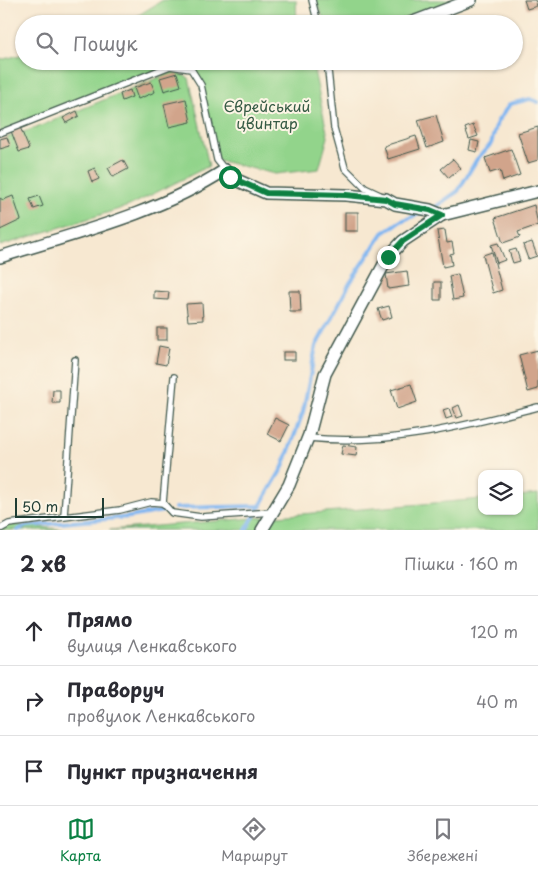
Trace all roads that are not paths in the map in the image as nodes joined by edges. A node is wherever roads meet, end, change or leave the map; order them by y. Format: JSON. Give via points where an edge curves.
{"nodes":[{"id":1,"x":312,"y":0,"type":"edge"},
{"id":2,"x":471,"y":0,"type":"edge"},
{"id":3,"x":316,"y":15,"type":"edge"},
{"id":4,"x":432,"y":15,"type":"edge"},
{"id":5,"x":160,"y":70,"type":"edge"},
{"id":6,"x":192,"y":70,"type":"edge"},
{"id":7,"x":329,"y":70,"type":"edge"},
{"id":8,"x":0,"y":133,"type":"edge"},
{"id":9,"x":225,"y":170,"type":"junction"},
{"id":10,"x":538,"y":191,"type":"edge"},
{"id":11,"x":386,"y":199,"type":"junction"},
{"id":12,"x":442,"y":215,"type":"junction"},
{"id":13,"x":0,"y":258,"type":"edge"},
{"id":14,"x":75,"y":360,"type":"dead end"},
{"id":15,"x":174,"y":378,"type":"dead end"},
{"id":16,"x":538,"y":407,"type":"edge"},
{"id":17,"x":308,"y":438,"type":"junction"},
{"id":18,"x":163,"y":503,"type":"junction"},
{"id":19,"x":273,"y":512,"type":"junction"},
{"id":20,"x":64,"y":516,"type":"junction"},
{"id":21,"x":0,"y":529,"type":"edge"},
{"id":22,"x":262,"y":530,"type":"edge"}],
"edges":[{"from":1,"to":3,"type":"lane"},
{"from":2,"to":4,"type":"street"},
{"from":5,"to":8,"type":"lane"},
{"from":6,"to":9,"type":"lane","via":[[201,84],[217,160]]},
{"from":7,"to":11,"type":"lane","via":[[334,128],[345,168],[365,188]]},
{"from":9,"to":11,"type":"street","via":[[230,177],[266,193]]},
{"from":9,"to":13,"type":"street","via":[[198,187],[156,206]]},
{"from":10,"to":12,"type":"street"},
{"from":11,"to":12,"type":"street"},
{"from":12,"to":17,"type":"street","via":[[403,241],[388,257],[325,374]]},
{"from":14,"to":20,"type":"lane"},
{"from":15,"to":18,"type":"lane"},
{"from":16,"to":17,"type":"lane","via":[[454,428],[375,441]]},
{"from":17,"to":19,"type":"street","via":[[289,485]]},
{"from":18,"to":19,"type":"lane","via":[[172,513],[201,517]]},
{"from":18,"to":20,"type":"lane","via":[[151,502],[120,510]]},
{"from":19,"to":22,"type":"street"},
{"from":20,"to":21,"type":"lane","via":[[9,524]]}]}
